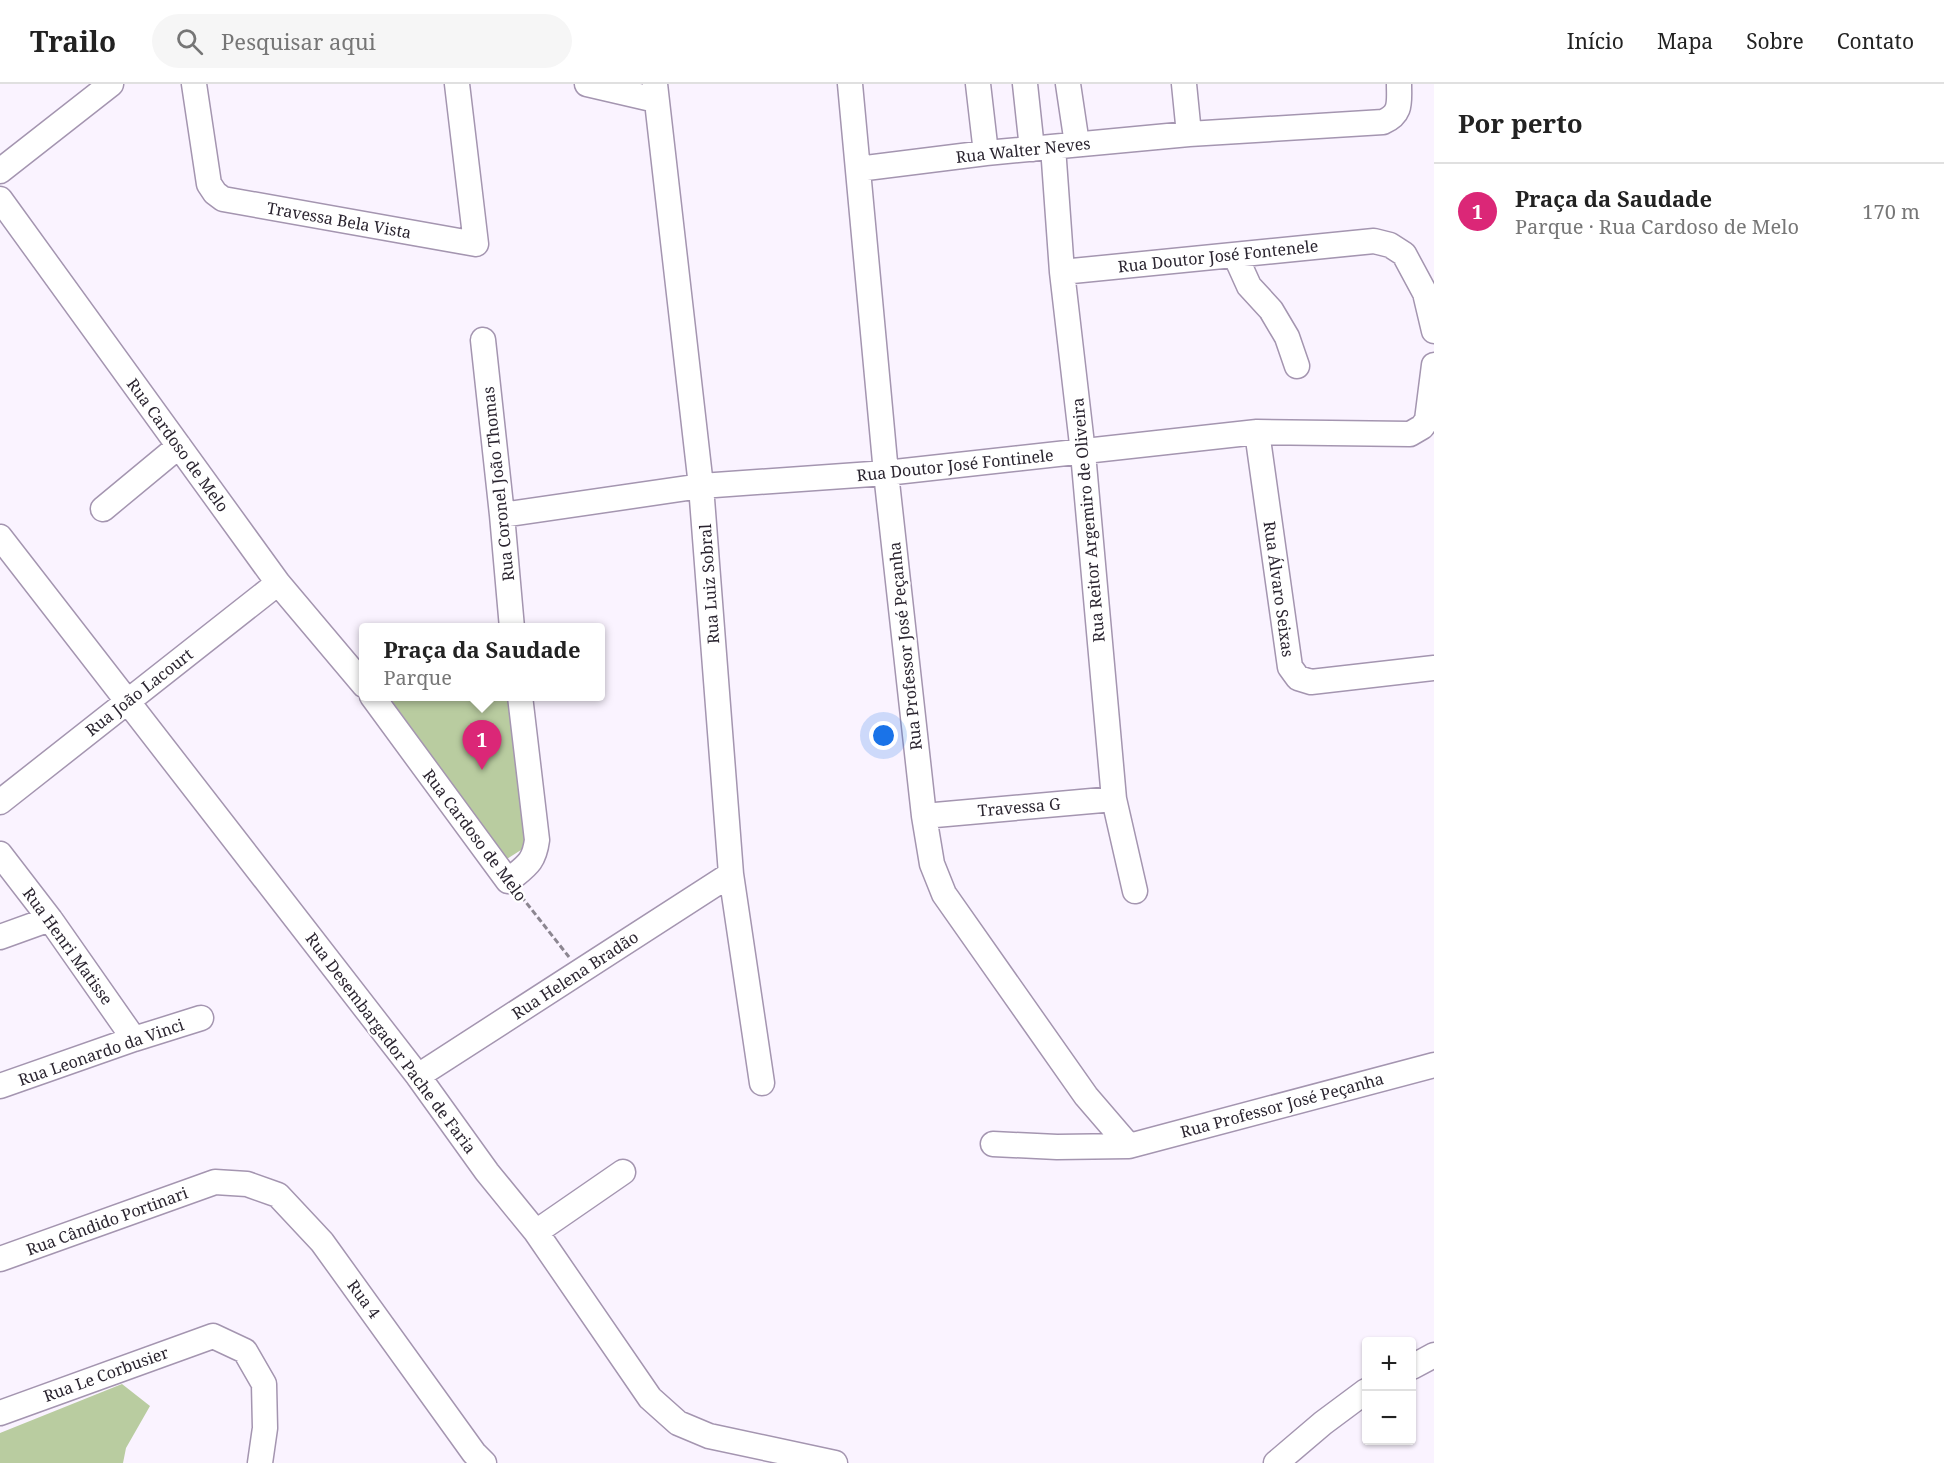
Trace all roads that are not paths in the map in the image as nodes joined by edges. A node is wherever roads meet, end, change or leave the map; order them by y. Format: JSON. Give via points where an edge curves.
{"nodes":[{"id":1,"x":111,"y":84,"type":"edge"},
{"id":2,"x":194,"y":84,"type":"edge"},
{"id":3,"x":457,"y":84,"type":"edge"},
{"id":4,"x":587,"y":84,"type":"edge"},
{"id":5,"x":850,"y":84,"type":"edge"},
{"id":6,"x":978,"y":84,"type":"edge"},
{"id":7,"x":1025,"y":84,"type":"edge"},
{"id":8,"x":1068,"y":84,"type":"edge"},
{"id":9,"x":1184,"y":84,"type":"edge"},
{"id":10,"x":1399,"y":84,"type":"edge"},
{"id":11,"x":656,"y":92,"type":"edge"},
{"id":12,"x":1189,"y":134,"type":"junction"},
{"id":13,"x":1077,"y":144,"type":"junction"},
{"id":14,"x":1042,"y":148,"type":"junction"},
{"id":15,"x":986,"y":153,"type":"junction"},
{"id":16,"x":858,"y":169,"type":"junction"},
{"id":17,"x":0,"y":171,"type":"edge"},
{"id":18,"x":0,"y":199,"type":"edge"},
{"id":19,"x":1236,"y":255,"type":"junction"},
{"id":20,"x":1062,"y":272,"type":"junction"},
{"id":21,"x":1434,"y":331,"type":"edge"},
{"id":22,"x":483,"y":340,"type":"dead end"},
{"id":23,"x":1434,"y":365,"type":"edge"},
{"id":24,"x":1297,"y":366,"type":"dead end"},
{"id":25,"x":1257,"y":432,"type":"junction"},
{"id":26,"x":179,"y":446,"type":"junction"},
{"id":27,"x":1083,"y":453,"type":"junction"},
{"id":28,"x":886,"y":473,"type":"junction"},
{"id":29,"x":701,"y":486,"type":"junction"},
{"id":30,"x":103,"y":509,"type":"dead end"},
{"id":31,"x":502,"y":515,"type":"junction"},
{"id":32,"x":0,"y":537,"type":"edge"},
{"id":33,"x":278,"y":583,"type":"junction"},
{"id":34,"x":508,"y":623,"type":"edge"},
{"id":35,"x":1434,"y":668,"type":"edge"},
{"id":36,"x":359,"y":680,"type":"edge"},
{"id":37,"x":128,"y":701,"type":"junction"},
{"id":38,"x":375,"y":701,"type":"edge"},
{"id":39,"x":521,"y":701,"type":"edge"},
{"id":40,"x":1114,"y":799,"type":"junction"},
{"id":41,"x":0,"y":802,"type":"edge"},
{"id":42,"x":924,"y":816,"type":"junction"},
{"id":43,"x":0,"y":854,"type":"edge"},
{"id":44,"x":731,"y":874,"type":"junction"},
{"id":45,"x":1135,"y":891,"type":"dead end"},
{"id":46,"x":50,"y":919,"type":"junction"},
{"id":47,"x":0,"y":937,"type":"edge"},
{"id":48,"x":201,"y":1018,"type":"dead end"},
{"id":49,"x":134,"y":1039,"type":"junction"},
{"id":50,"x":1434,"y":1065,"type":"edge"},
{"id":51,"x":418,"y":1076,"type":"junction"},
{"id":52,"x":762,"y":1083,"type":"dead end"},
{"id":53,"x":0,"y":1086,"type":"edge"},
{"id":54,"x":993,"y":1144,"type":"dead end"},
{"id":55,"x":1129,"y":1146,"type":"junction"},
{"id":56,"x":623,"y":1172,"type":"dead end"},
{"id":57,"x":215,"y":1182,"type":"joint"},
{"id":58,"x":536,"y":1232,"type":"junction"},
{"id":59,"x":0,"y":1259,"type":"edge"},
{"id":60,"x":1434,"y":1355,"type":"edge"},
{"id":61,"x":1416,"y":1365,"type":"edge"},
{"id":62,"x":1362,"y":1394,"type":"edge"},
{"id":63,"x":0,"y":1413,"type":"edge"},
{"id":64,"x":475,"y":1460,"type":"edge"},
{"id":65,"x":260,"y":1463,"type":"edge"},
{"id":66,"x":835,"y":1463,"type":"edge"},
{"id":67,"x":1276,"y":1463,"type":"edge"}],
"edges":[{"from":1,"to":17,"type":"street"},
{"from":2,"to":3,"type":"street","name":"Travessa Bela Vista","via":[[209,184],[223,199],[476,244]]},
{"from":4,"to":11,"type":"street"},
{"from":5,"to":16,"type":"street","name":"Rua Professor José Peçanha"},
{"from":6,"to":15,"type":"street"},
{"from":7,"to":14,"type":"street","name":"Rua Reitor Argemiro de Oliveira"},
{"from":8,"to":13,"type":"street"},
{"from":9,"to":12,"type":"street"},
{"from":10,"to":12,"type":"street","name":"Rua Walter Neves","via":[[1398,109],[1392,119],[1383,123]]},
{"from":11,"to":29,"type":"street","name":"Rua Luiz Sobral"},
{"from":12,"to":13,"type":"street","name":"Rua Walter Neves"},
{"from":13,"to":14,"type":"street","name":"Rua Walter Neves"},
{"from":14,"to":15,"type":"street","name":"Rua Walter Neves"},
{"from":14,"to":20,"type":"street","name":"Rua Reitor Argemiro de Oliveira"},
{"from":15,"to":16,"type":"street","name":"Rua Walter Neves"},
{"from":16,"to":28,"type":"street","name":"Rua Professor José Peçanha"},
{"from":18,"to":26,"type":"street","name":"Rua Cardoso de Melo"},
{"from":19,"to":20,"type":"street","name":"Rua Doutor José Fontenele"},
{"from":19,"to":21,"type":"street","name":"Rua Doutor José Fontenele","via":[[1374,241],[1390,245],[1404,254],[1425,294]]},
{"from":19,"to":24,"type":"street","via":[[1249,286],[1271,310],[1287,337]]},
{"from":20,"to":27,"type":"street","name":"Rua Reitor Argemiro de Oliveira"},
{"from":22,"to":31,"type":"street","name":"Rua Coronel João Thomas"},
{"from":23,"to":25,"type":"street","name":"Rua Doutor José Fontinele","via":[[1427,420],[1410,434]]},
{"from":25,"to":27,"type":"street","name":"Rua Doutor José Fontinele"},
{"from":25,"to":35,"type":"street","name":"Rua Álvaro Seixas","via":[[1290,667],[1298,678],[1311,682]]},
{"from":26,"to":30,"type":"street"},
{"from":26,"to":33,"type":"street","name":"Rua Cardoso de Melo"},
{"from":27,"to":28,"type":"street","name":"Rua Doutor José Fontinele"},
{"from":27,"to":40,"type":"street","name":"Rua Reitor Argemiro de Oliveira"},
{"from":28,"to":29,"type":"street","name":"Rua Doutor José Fontinele"},
{"from":28,"to":42,"type":"street","name":"Rua Professor José Peçanha"},
{"from":29,"to":31,"type":"street","name":"Rua Doutor José Fontinele"},
{"from":29,"to":44,"type":"street","name":"Rua Luiz Sobral"},
{"from":31,"to":34,"type":"street","name":"Rua Coronel João Thomas"},
{"from":32,"to":37,"type":"street","name":"Rua Desembargador Pache de Faria"},
{"from":33,"to":36,"type":"street","name":"Rua Cardoso de Melo"},
{"from":33,"to":37,"type":"street","name":"Rua João Lacourt"},
{"from":37,"to":41,"type":"street","name":"Rua João Lacourt"},
{"from":37,"to":51,"type":"street","name":"Rua Desembargador Pache de Faria"},
{"from":38,"to":39,"type":"street","name":"Rua Cardoso de Melo","via":[[508,880],[530,863],[537,840]]},
{"from":40,"to":42,"type":"street","name":"Travessa G"},
{"from":40,"to":45,"type":"street","name":"Rua Reitor Argemiro de Oliveira"},
{"from":42,"to":55,"type":"street","name":"Rua Professor José Peçanha","via":[[932,864],[944,894],[1086,1096]]},
{"from":43,"to":46,"type":"street","name":"Rua Henri Matisse"},
{"from":44,"to":51,"type":"street","name":"Rua Helena Bradão"},
{"from":44,"to":52,"type":"street","name":"Rua Luiz Sobral"},
{"from":46,"to":47,"type":"street"},
{"from":46,"to":49,"type":"street","name":"Rua Henri Matisse"},
{"from":48,"to":49,"type":"street","name":"Rua Leonardo da Vinci"},
{"from":49,"to":53,"type":"street","name":"Rua Leonardo da Vinci"},
{"from":50,"to":55,"type":"street","name":"Rua Professor José Peçanha"},
{"from":51,"to":58,"type":"street","name":"Rua Desembargador Pache de Faria"},
{"from":54,"to":55,"type":"street","name":"Rua Professor José Peçanha"},
{"from":56,"to":58,"type":"street"},
{"from":57,"to":59,"type":"street","name":"Rua Cândido Portinari"},
{"from":57,"to":64,"type":"street","name":"Rua 4","via":[[247,1184],[278,1196],[322,1242]]},
{"from":58,"to":66,"type":"street","name":"Rua Desembargador Pache de Faria","via":[[650,1398],[678,1423],[710,1436]]},
{"from":60,"to":61,"type":"street"},
{"from":62,"to":67,"type":"street"},
{"from":63,"to":65,"type":"street","name":"Rua Le Corbusier","via":[[213,1336],[245,1351],[264,1384],[265,1428]]}]}
